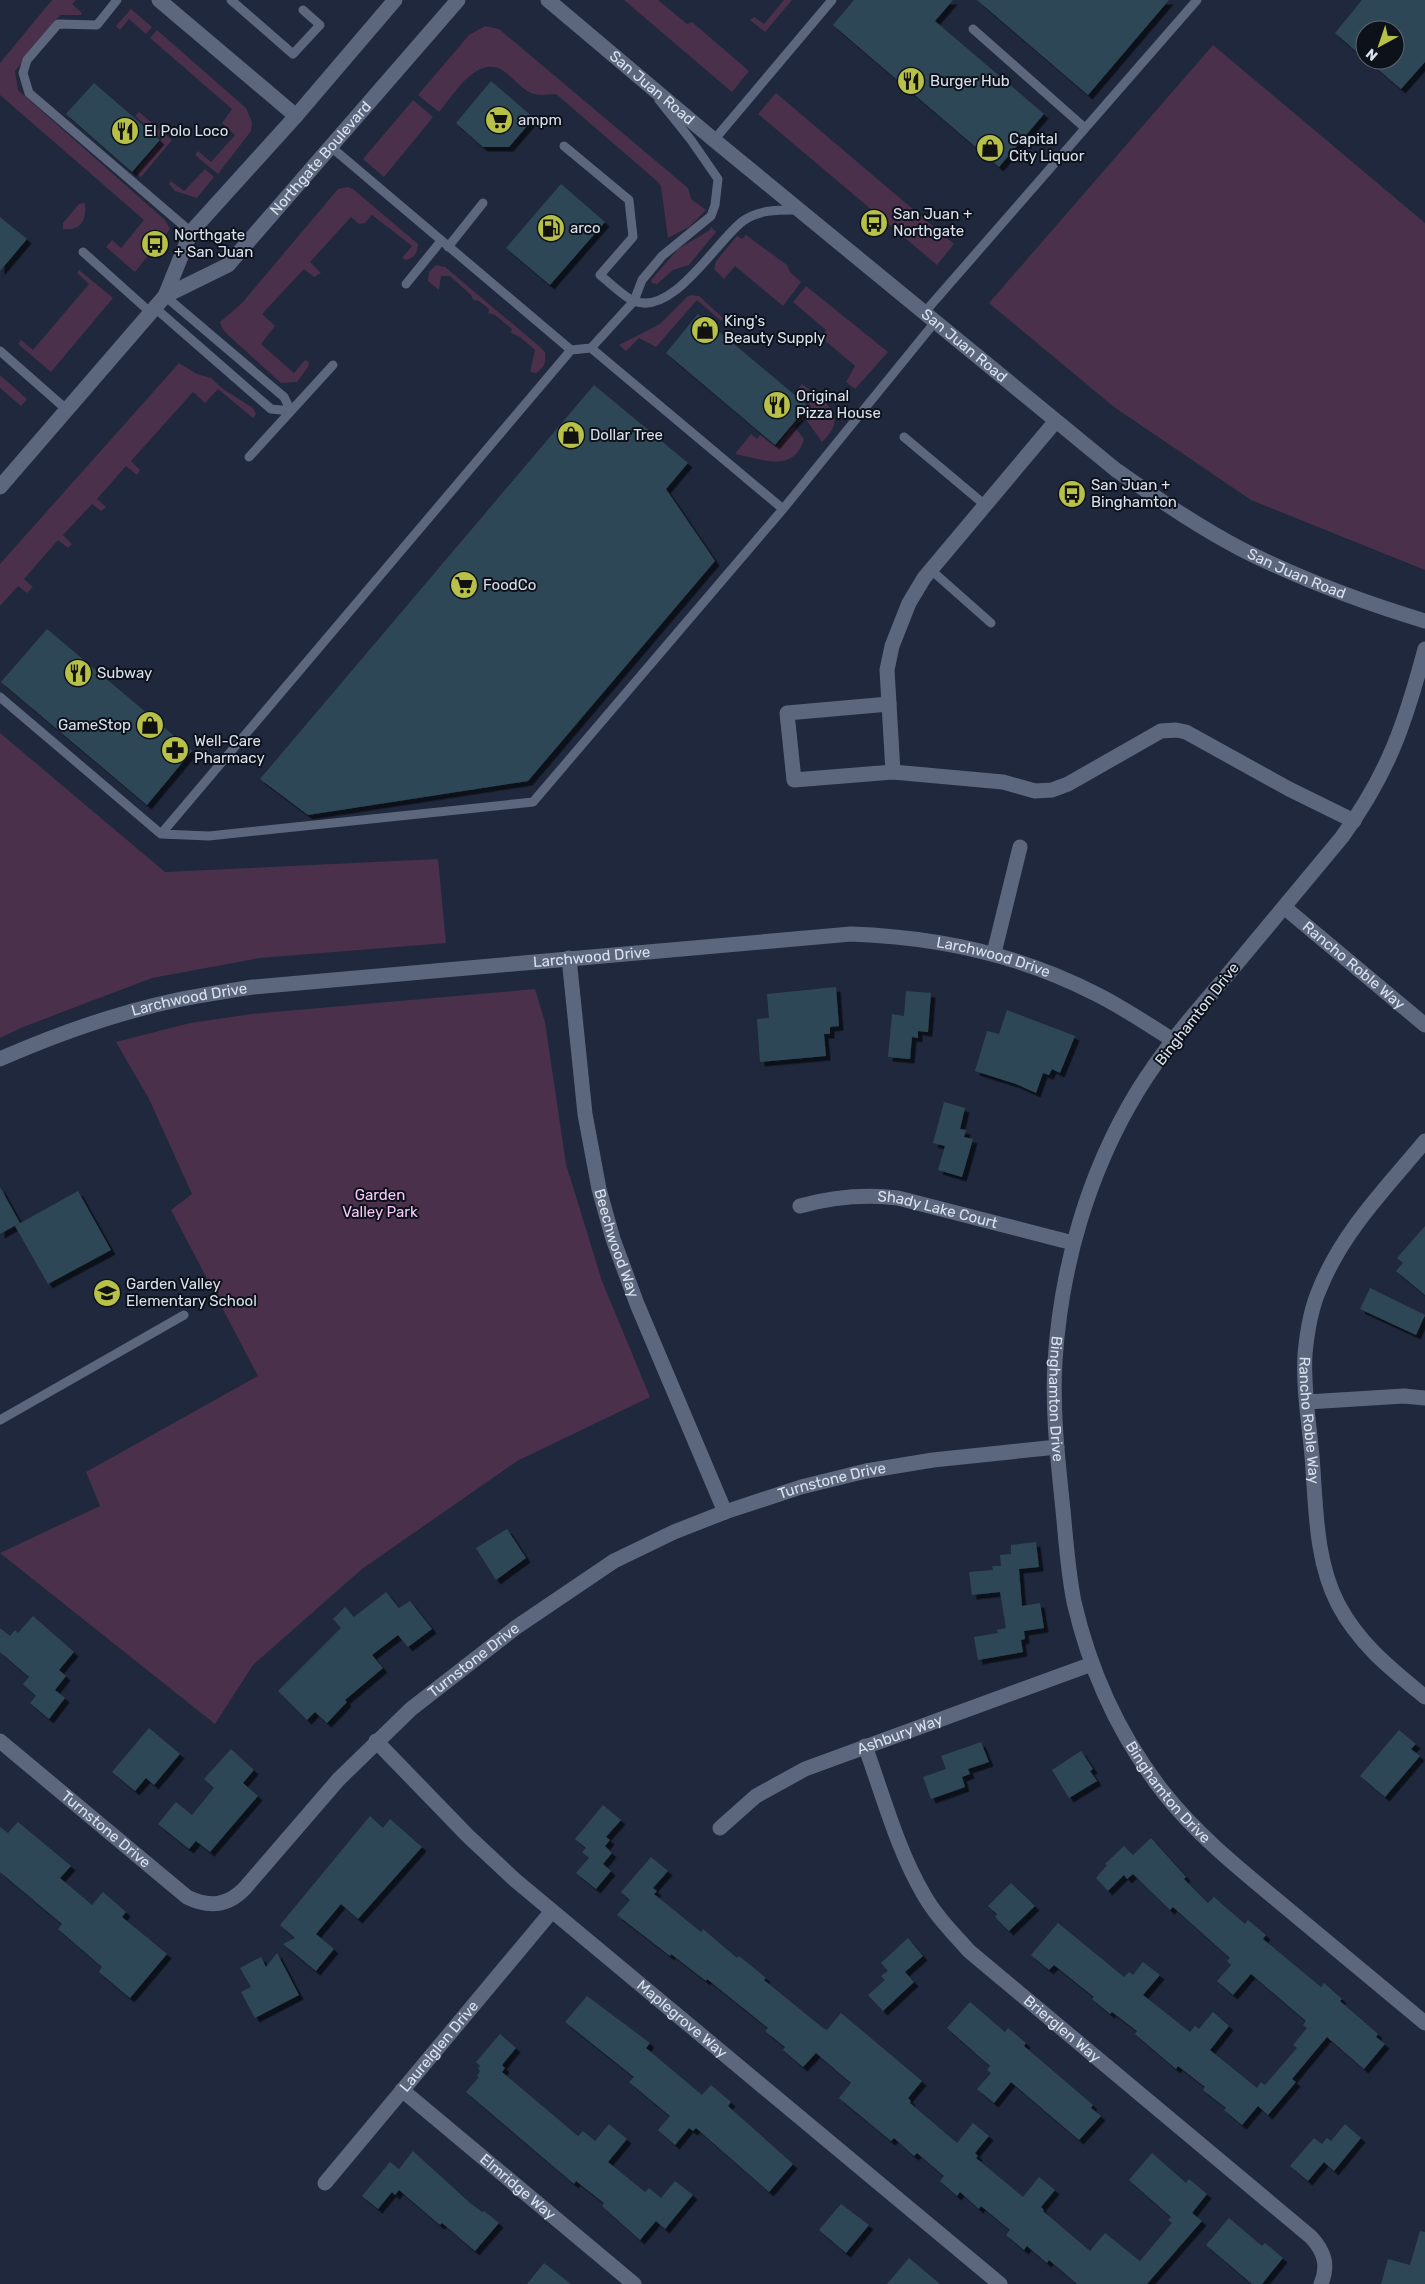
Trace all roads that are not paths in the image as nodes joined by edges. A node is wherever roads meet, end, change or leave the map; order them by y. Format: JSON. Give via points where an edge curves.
{"nodes":[{"id":1,"x":117,"y":0,"type":"edge"},
{"id":2,"x":159,"y":0,"type":"edge"},
{"id":3,"x":230,"y":0,"type":"edge"},
{"id":4,"x":458,"y":0,"type":"edge"},
{"id":5,"x":548,"y":0,"type":"edge"},
{"id":6,"x":832,"y":0,"type":"edge"},
{"id":7,"x":1197,"y":0,"type":"edge"},
{"id":8,"x":391,"y":1,"type":"edge"},
{"id":9,"x":303,"y":10,"type":"dead end"},
{"id":10,"x":973,"y":29,"type":"dead end"},
{"id":11,"x":640,"y":78,"type":"junction"},
{"id":12,"x":296,"y":116,"type":"junction"},
{"id":13,"x":1086,"y":128,"type":"junction"},
{"id":14,"x":714,"y":140,"type":"junction"},
{"id":15,"x":564,"y":146,"type":"dead end"},
{"id":16,"x":331,"y":147,"type":"junction"},
{"id":17,"x":483,"y":203,"type":"dead end"},
{"id":18,"x":799,"y":210,"type":"junction"},
{"id":19,"x":192,"y":232,"type":"junction"},
{"id":20,"x":444,"y":244,"type":"junction"},
{"id":21,"x":83,"y":252,"type":"dead end"},
{"id":22,"x":406,"y":284,"type":"dead end"},
{"id":23,"x":166,"y":296,"type":"junction"},
{"id":24,"x":634,"y":301,"type":"junction"},
{"id":25,"x":152,"y":310,"type":"junction"},
{"id":26,"x":929,"y":318,"type":"junction"},
{"id":27,"x":591,"y":348,"type":"junction"},
{"id":28,"x":570,"y":350,"type":"junction"},
{"id":29,"x":0,"y":351,"type":"edge"},
{"id":30,"x":333,"y":365,"type":"dead end"},
{"id":31,"x":66,"y":409,"type":"junction"},
{"id":32,"x":290,"y":411,"type":"junction"},
{"id":33,"x":1055,"y":422,"type":"junction"},
{"id":34,"x":904,"y":437,"type":"dead end"},
{"id":35,"x":249,"y":458,"type":"dead end"},
{"id":36,"x":0,"y":487,"type":"edge"},
{"id":37,"x":986,"y":505,"type":"junction"},
{"id":38,"x":783,"y":509,"type":"junction"},
{"id":39,"x":931,"y":570,"type":"junction"},
{"id":40,"x":1425,"y":621,"type":"edge"},
{"id":41,"x":991,"y":623,"type":"dead end"},
{"id":42,"x":1425,"y":649,"type":"edge"},
{"id":43,"x":0,"y":697,"type":"edge"},
{"id":44,"x":889,"y":704,"type":"junction"},
{"id":45,"x":893,"y":772,"type":"junction"},
{"id":46,"x":1354,"y":821,"type":"junction"},
{"id":47,"x":160,"y":834,"type":"junction"},
{"id":48,"x":1020,"y":847,"type":"dead end"},
{"id":49,"x":1284,"y":906,"type":"junction"},
{"id":50,"x":994,"y":953,"type":"junction"},
{"id":51,"x":569,"y":958,"type":"junction"},
{"id":52,"x":1425,"y":1025,"type":"edge"},
{"id":53,"x":1173,"y":1040,"type":"junction"},
{"id":54,"x":0,"y":1059,"type":"edge"},
{"id":55,"x":1425,"y":1143,"type":"edge"},
{"id":56,"x":800,"y":1206,"type":"dead end"},
{"id":57,"x":1074,"y":1243,"type":"junction"},
{"id":58,"x":184,"y":1315,"type":"dead end"},
{"id":59,"x":1425,"y":1398,"type":"edge"},
{"id":60,"x":1307,"y":1402,"type":"junction"},
{"id":61,"x":0,"y":1420,"type":"edge"},
{"id":62,"x":1056,"y":1447,"type":"junction"},
{"id":63,"x":725,"y":1512,"type":"junction"},
{"id":64,"x":1092,"y":1664,"type":"junction"},
{"id":65,"x":1425,"y":1697,"type":"edge"},
{"id":66,"x":0,"y":1741,"type":"edge"},
{"id":67,"x":376,"y":1741,"type":"junction"},
{"id":68,"x":865,"y":1746,"type":"junction"},
{"id":69,"x":720,"y":1828,"type":"dead end"},
{"id":70,"x":552,"y":1911,"type":"junction"},
{"id":71,"x":1425,"y":2023,"type":"edge"},
{"id":72,"x":402,"y":2090,"type":"junction"},
{"id":73,"x":325,"y":2183,"type":"dead end"},
{"id":74,"x":634,"y":2284,"type":"edge"},
{"id":75,"x":1000,"y":2284,"type":"edge"},
{"id":76,"x":1321,"y":2284,"type":"edge"}],
"edges":[{"from":1,"to":19,"type":"lane","via":[[98,25],[58,24],[27,60],[23,73],[28,93]]},
{"from":2,"to":12,"type":"street"},
{"from":3,"to":9,"type":"lane","via":[[293,54],[320,25]]},
{"from":4,"to":16,"type":"street","name":"Northgate Boulevard"},
{"from":5,"to":11,"type":"street","name":"San Juan Road"},
{"from":6,"to":14,"type":"lane"},
{"from":7,"to":13,"type":"lane"},
{"from":8,"to":12,"type":"street","name":"Northgate Boulevard"},
{"from":10,"to":13,"type":"lane"},
{"from":11,"to":14,"type":"street","name":"San Juan Road"},
{"from":11,"to":24,"type":"lane","via":[[718,179],[716,205],[710,216],[662,256],[642,280]]},
{"from":12,"to":19,"type":"street","name":"Northgate Boulevard"},
{"from":13,"to":26,"type":"lane"},
{"from":14,"to":18,"type":"street","name":"San Juan Road"},
{"from":15,"to":24,"type":"lane","via":[[629,200],[633,237],[600,275]]},
{"from":16,"to":20,"type":"lane"},
{"from":16,"to":23,"type":"street","name":"Northgate Boulevard","via":[[228,265]]},
{"from":17,"to":20,"type":"lane"},
{"from":18,"to":24,"type":"lane","via":[[776,210],[744,220],[696,274],[678,288],[655,302]]},
{"from":18,"to":26,"type":"street","name":"San Juan Road"},
{"from":19,"to":23,"type":"street","name":"Northgate Boulevard"},
{"from":20,"to":22,"type":"lane"},
{"from":20,"to":28,"type":"lane"},
{"from":21,"to":25,"type":"lane"},
{"from":23,"to":25,"type":"street","name":"Northgate Boulevard"},
{"from":23,"to":32,"type":"lane","via":[[284,397]]},
{"from":24,"to":27,"type":"lane"},
{"from":25,"to":31,"type":"street","name":"Northgate Boulevard"},
{"from":25,"to":32,"type":"lane","via":[[271,409]]},
{"from":26,"to":33,"type":"street","name":"San Juan Road"},
{"from":26,"to":38,"type":"lane"},
{"from":27,"to":28,"type":"lane"},
{"from":27,"to":38,"type":"lane"},
{"from":28,"to":47,"type":"lane"},
{"from":29,"to":31,"type":"lane"},
{"from":30,"to":32,"type":"lane"},
{"from":31,"to":36,"type":"street","name":"Northgate Boulevard"},
{"from":32,"to":35,"type":"lane"},
{"from":33,"to":37,"type":"street"},
{"from":33,"to":40,"type":"street","name":"San Juan Road","via":[[1116,470],[1184,516],[1242,549],[1316,584]]},
{"from":34,"to":37,"type":"lane"},
{"from":37,"to":39,"type":"street"},
{"from":38,"to":47,"type":"lane","via":[[533,802],[209,836]]},
{"from":39,"to":41,"type":"lane"},
{"from":39,"to":44,"type":"street","via":[[909,603],[892,646],[887,670]]},
{"from":42,"to":46,"type":"street","name":"Binghamton Drive","via":[[1409,710],[1394,749]]},
{"from":43,"to":47,"type":"lane"},
{"from":44,"to":45,"type":"street"},
{"from":44,"to":45,"type":"street","via":[[787,713],[794,780]]},
{"from":45,"to":46,"type":"street","via":[[1003,782],[1035,791],[1052,790],[1160,731],[1176,730],[1186,732]]},
{"from":46,"to":49,"type":"street","name":"Binghamton Drive"},
{"from":48,"to":50,"type":"street"},
{"from":49,"to":52,"type":"street","name":"Rancho Roble Way"},
{"from":49,"to":53,"type":"street","name":"Binghamton Drive"},
{"from":50,"to":51,"type":"street","name":"Larchwood Drive","via":[[941,941],[851,934]]},
{"from":50,"to":53,"type":"street","name":"Larchwood Drive","via":[[1046,970],[1095,993]]},
{"from":51,"to":54,"type":"street","name":"Larchwood Drive","via":[[253,987],[177,1000],[102,1020]]},
{"from":51,"to":63,"type":"street","name":"Beechwood Way","via":[[585,1114],[599,1190],[637,1304]]},
{"from":53,"to":57,"type":"street","name":"Binghamton Drive","via":[[1137,1092],[1109,1146],[1086,1202]]},
{"from":55,"to":60,"type":"street","name":"Rancho Roble Way","via":[[1349,1232],[1318,1290],[1305,1354]]},
{"from":56,"to":57,"type":"street","name":"Shady Lake Court","via":[[828,1199],[898,1198]]},
{"from":57,"to":62,"type":"street","name":"Binghamton Drive","via":[[1061,1301],[1055,1361]]},
{"from":58,"to":61,"type":"lane"},
{"from":59,"to":60,"type":"street","via":[[1404,1396]]},
{"from":60,"to":65,"type":"street","name":"Rancho Roble Way","via":[[1320,1541],[1326,1572],[1338,1603],[1364,1644]]},
{"from":62,"to":63,"type":"street","name":"Turnstone Drive","via":[[933,1460],[866,1471],[801,1487]]},
{"from":62,"to":64,"type":"street","name":"Binghamton Drive","via":[[1070,1576]]},
{"from":63,"to":67,"type":"street","name":"Turnstone Drive","via":[[614,1561],[472,1660],[410,1709]]},
{"from":64,"to":68,"type":"street","name":"Ashbury Way"},
{"from":64,"to":71,"type":"street","name":"Binghamton Drive","via":[[1136,1755],[1196,1830]]},
{"from":66,"to":67,"type":"street","name":"Turnstone Drive","via":[[187,1897],[211,1905],[236,1898],[320,1800]]},
{"from":67,"to":70,"type":"street","name":"Maplegrove Way","via":[[474,1842]]},
{"from":68,"to":69,"type":"street","name":"Ashbury Way","via":[[805,1768],[772,1786]]},
{"from":68,"to":76,"type":"street","name":"Brierglen Way","via":[[904,1856],[940,1919],[976,1958],[1311,2237],[1322,2248],[1326,2263]]},
{"from":70,"to":72,"type":"street","name":"Laurelglen Drive"},
{"from":70,"to":75,"type":"street","name":"Maplegrove Way"},
{"from":72,"to":73,"type":"street","name":"Laurelglen Drive"},
{"from":72,"to":74,"type":"street","name":"Elmridge Way"}]}
